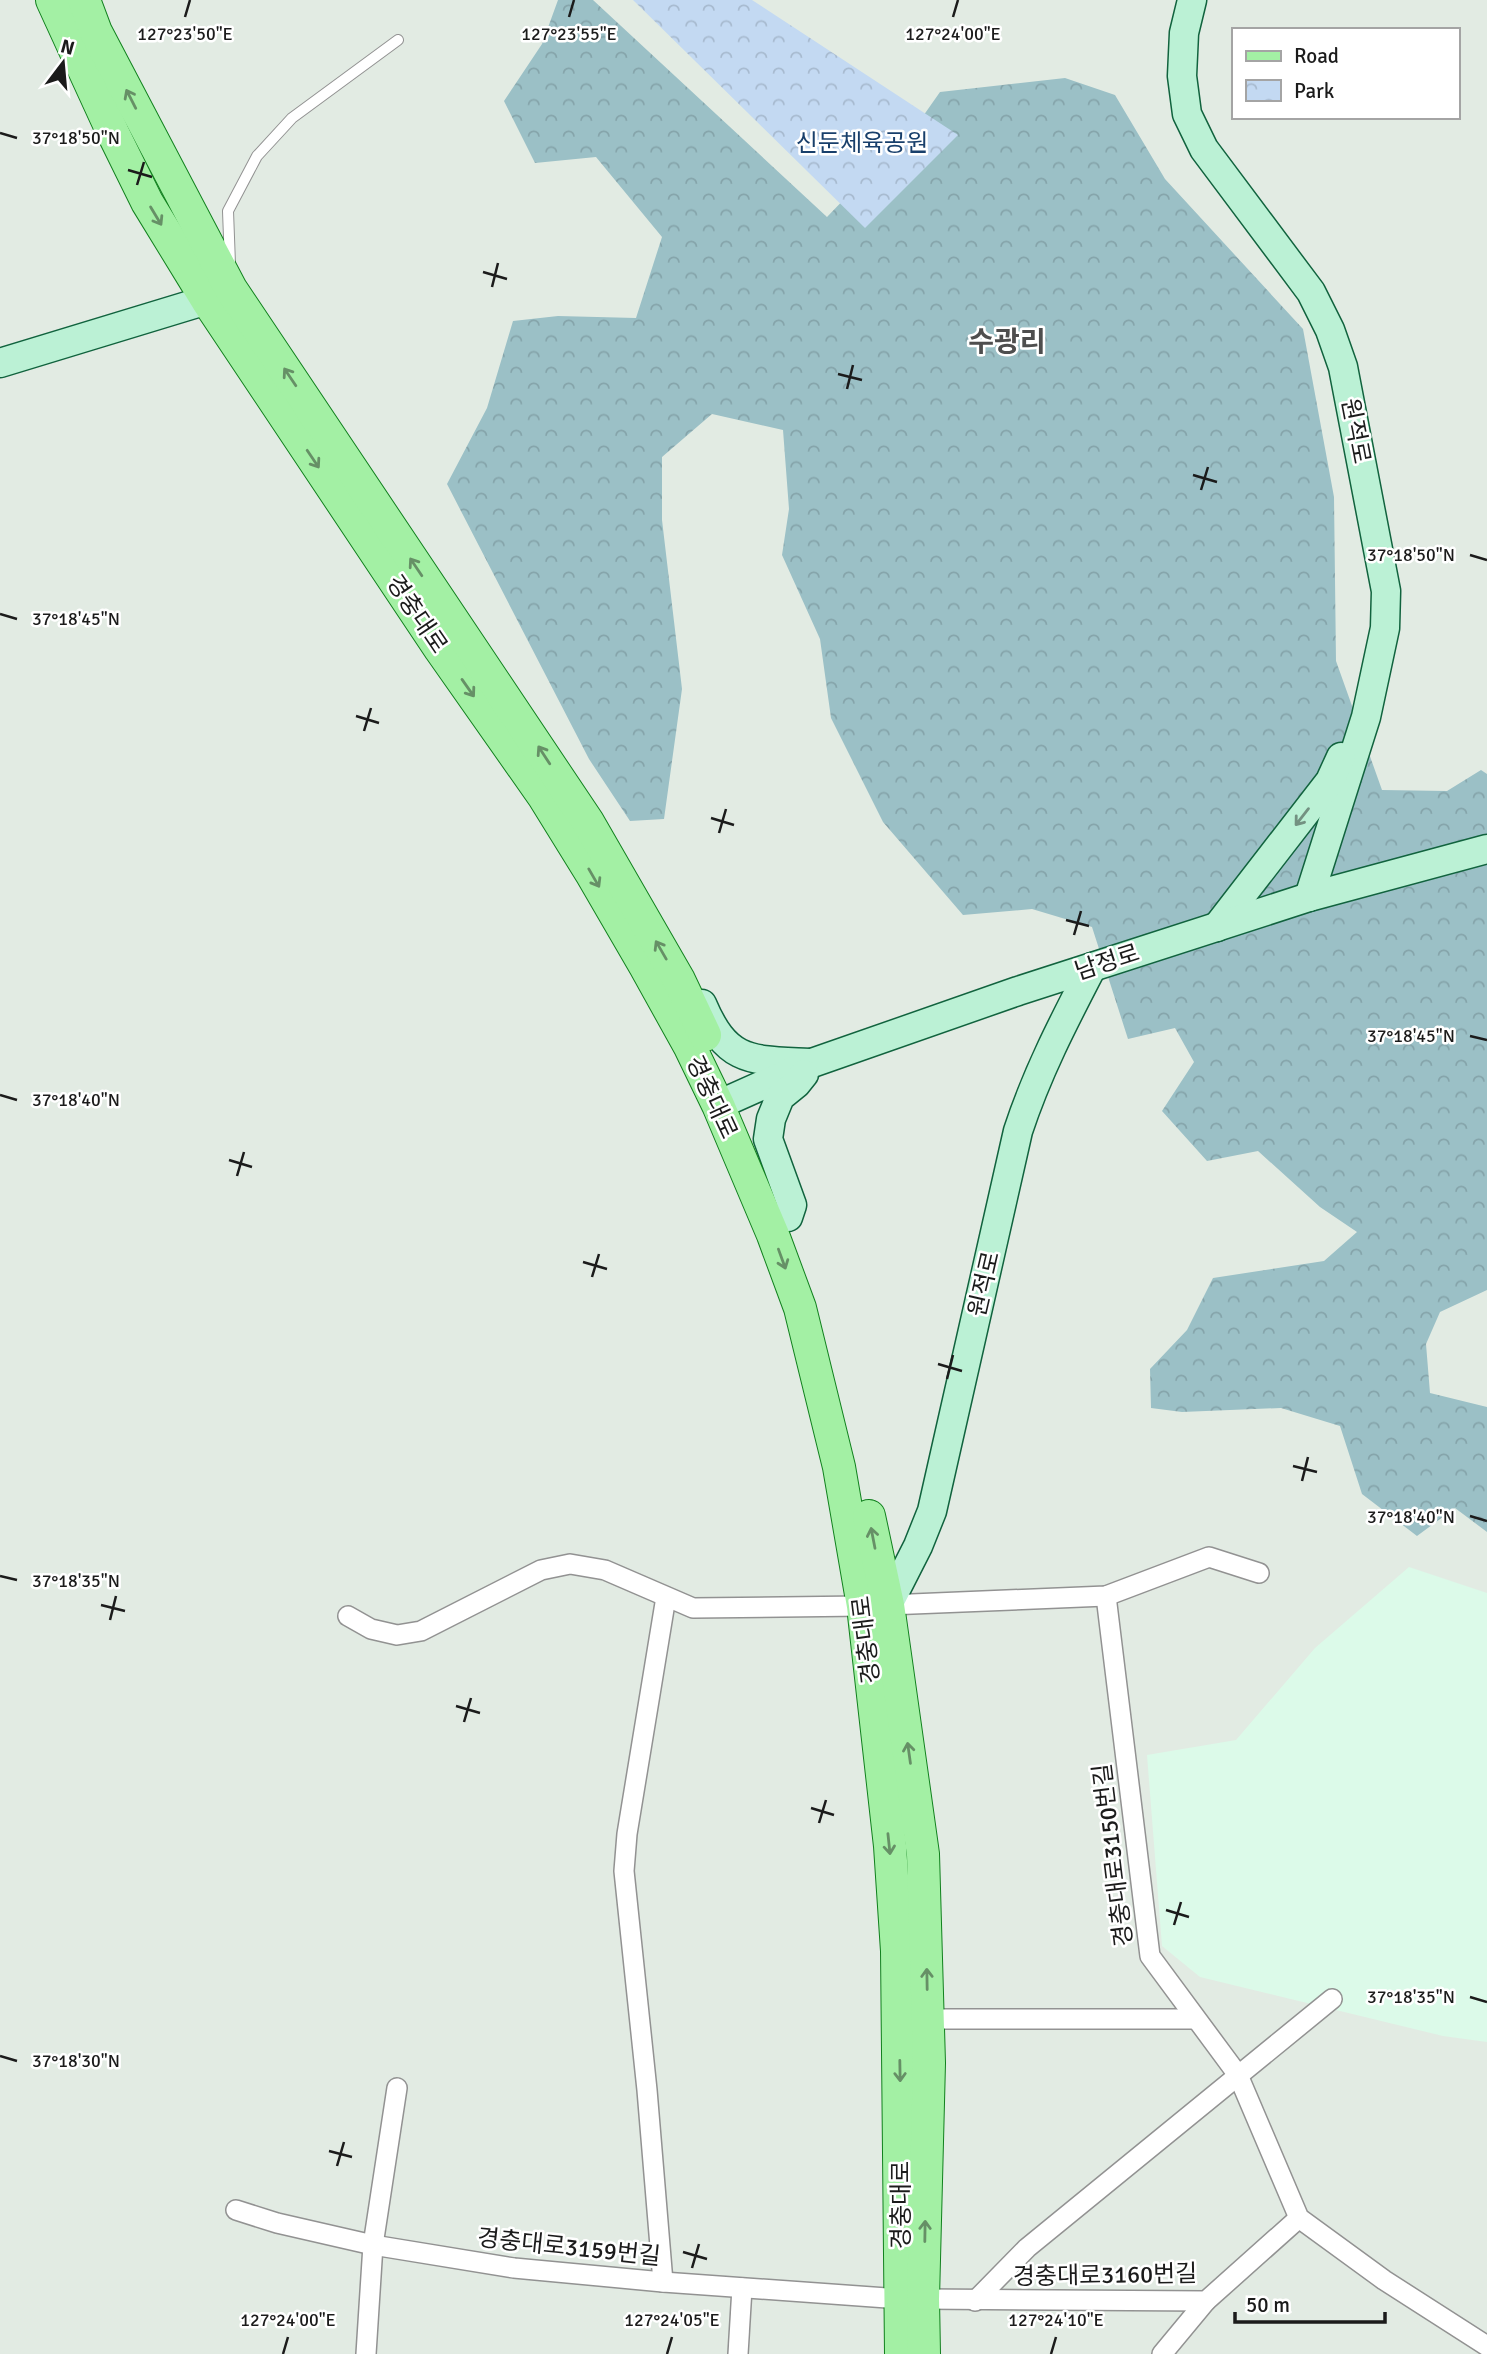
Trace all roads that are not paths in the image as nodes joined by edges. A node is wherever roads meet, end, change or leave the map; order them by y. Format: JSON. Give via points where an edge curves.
{"nodes":[{"id":1,"x":52,"y":0,"type":"edge"},
{"id":2,"x":84,"y":0,"type":"edge"},
{"id":3,"x":1192,"y":0,"type":"edge"},
{"id":4,"x":398,"y":40,"type":"dead end"},
{"id":5,"x":220,"y":295,"type":"junction"},
{"id":6,"x":0,"y":363,"type":"edge"},
{"id":7,"x":1377,"y":670,"type":"junction"},
{"id":8,"x":1487,"y":849,"type":"edge"},
{"id":9,"x":1309,"y":897,"type":"junction"},
{"id":10,"x":1217,"y":927,"type":"junction"},
{"id":11,"x":1093,"y":967,"type":"junction"},
{"id":12,"x":678,"y":980,"type":"junction"},
{"id":13,"x":812,"y":1063,"type":"junction"},
{"id":14,"x":727,"y":1102,"type":"junction"},
{"id":15,"x":788,"y":1217,"type":"junction"},
{"id":16,"x":1259,"y":1573,"type":"dead end"},
{"id":17,"x":1106,"y":1596,"type":"junction"},
{"id":18,"x":666,"y":1597,"type":"junction"},
{"id":19,"x":876,"y":1605,"type":"junction"},
{"id":20,"x":348,"y":1616,"type":"dead end"},
{"id":21,"x":1332,"y":1999,"type":"dead end"},
{"id":22,"x":928,"y":2019,"type":"junction"},
{"id":23,"x":1195,"y":2019,"type":"junction"},
{"id":24,"x":1238,"y":2075,"type":"junction"},
{"id":25,"x":397,"y":2088,"type":"dead end"},
{"id":26,"x":236,"y":2210,"type":"dead end"},
{"id":27,"x":1299,"y":2218,"type":"junction"},
{"id":28,"x":373,"y":2245,"type":"junction"},
{"id":29,"x":663,"y":2282,"type":"junction"},
{"id":30,"x":742,"y":2288,"type":"junction"},
{"id":31,"x":912,"y":2299,"type":"junction"},
{"id":32,"x":975,"y":2301,"type":"junction"},
{"id":33,"x":1206,"y":2301,"type":"junction"},
{"id":34,"x":1487,"y":2346,"type":"edge"},
{"id":35,"x":366,"y":2354,"type":"edge"},
{"id":36,"x":738,"y":2354,"type":"edge"},
{"id":37,"x":901,"y":2354,"type":"edge"},
{"id":38,"x":924,"y":2354,"type":"edge"},
{"id":39,"x":1162,"y":2354,"type":"edge"}],
"edges":[{"from":1,"to":5,"type":"main road","name":"경충대로","one_way":true,"via":[[147,202]]},
{"from":5,"to":2,"type":"main road","name":"경충대로","one_way":true},
{"from":3,"to":7,"type":"street","name":"원적로","via":[[1184,33],[1187,114],[1204,149],[1311,292],[1343,367],[1386,591]]},
{"from":4,"to":5,"type":"lane","via":[[292,118],[257,156],[228,211]]},
{"from":5,"to":6,"type":"street"},
{"from":12,"to":5,"type":"main road","name":"경충대로","one_way":true,"via":[[528,730]]},
{"from":5,"to":14,"type":"main road","name":"경충대로","one_way":true,"via":[[440,649],[551,808]]},
{"from":7,"to":9,"type":"street","name":"원적로"},
{"from":7,"to":10,"type":"street","one_way":true,"via":[[1329,781]]},
{"from":8,"to":9,"type":"street","name":"남정로"},
{"from":9,"to":10,"type":"street","name":"남정로"},
{"from":10,"to":11,"type":"street","name":"남정로"},
{"from":11,"to":13,"type":"street","name":"남정로"},
{"from":11,"to":19,"type":"street","name":"원적로","via":[[1031,1090],[1018,1131],[932,1511],[918,1546]]},
{"from":12,"to":13,"type":"street","via":[[695,989],[710,1024],[738,1054]]},
{"from":12,"to":14,"type":"main road","name":"경충대로"},
{"from":13,"to":14,"type":"street","name":"남정로"},
{"from":13,"to":15,"type":"street","via":[[780,1097],[769,1129],[768,1139],[792,1205]]},
{"from":14,"to":15,"type":"main road","name":"경충대로"},
{"from":14,"to":19,"type":"main road","name":"경충대로","one_way":true,"via":[[800,1308]]},
{"from":19,"to":15,"type":"main road","name":"경충대로","one_way":true,"via":[[872,1536],[859,1461],[820,1301]]},
{"from":16,"to":17,"type":"street","via":[[1209,1557]]},
{"from":17,"to":19,"type":"street"},
{"from":17,"to":23,"type":"street","name":"경충대로3150번길","via":[[1150,1956]]},
{"from":18,"to":19,"type":"street","via":[[694,1608]]},
{"from":18,"to":20,"type":"street","via":[[605,1570],[570,1564],[541,1570],[421,1631],[397,1635],[371,1629]]},
{"from":18,"to":29,"type":"street","via":[[624,1871]]},
{"from":22,"to":19,"type":"main road","name":"경충대로","one_way":true,"via":[[923,1854]]},
{"from":19,"to":31,"type":"main road","name":"경충대로","one_way":true},
{"from":21,"to":24,"type":"street"},
{"from":22,"to":23,"type":"street"},
{"from":31,"to":22,"type":"main road","name":"경충대로","one_way":true},
{"from":23,"to":24,"type":"street","name":"경충대로3150번길"},
{"from":24,"to":27,"type":"street","name":"경충대로3150번길"},
{"from":24,"to":32,"type":"street","via":[[1027,2248]]},
{"from":25,"to":28,"type":"street"},
{"from":26,"to":28,"type":"street","name":"경충대로3159번길"},
{"from":27,"to":33,"type":"street","name":"경충대로3160번길"},
{"from":27,"to":34,"type":"street"},
{"from":28,"to":29,"type":"street","name":"경충대로3159번길","via":[[514,2268]]},
{"from":28,"to":35,"type":"street"},
{"from":29,"to":30,"type":"street","name":"경충대로3159번길"},
{"from":30,"to":31,"type":"street","name":"경충대로3159번길"},
{"from":30,"to":36,"type":"street"},
{"from":31,"to":32,"type":"street","name":"경충대로3160번길"},
{"from":31,"to":37,"type":"main road","name":"경충대로"},
{"from":31,"to":38,"type":"main road","name":"경충대로"},
{"from":32,"to":33,"type":"street","name":"경충대로3160번길"},
{"from":33,"to":39,"type":"street"}]}
